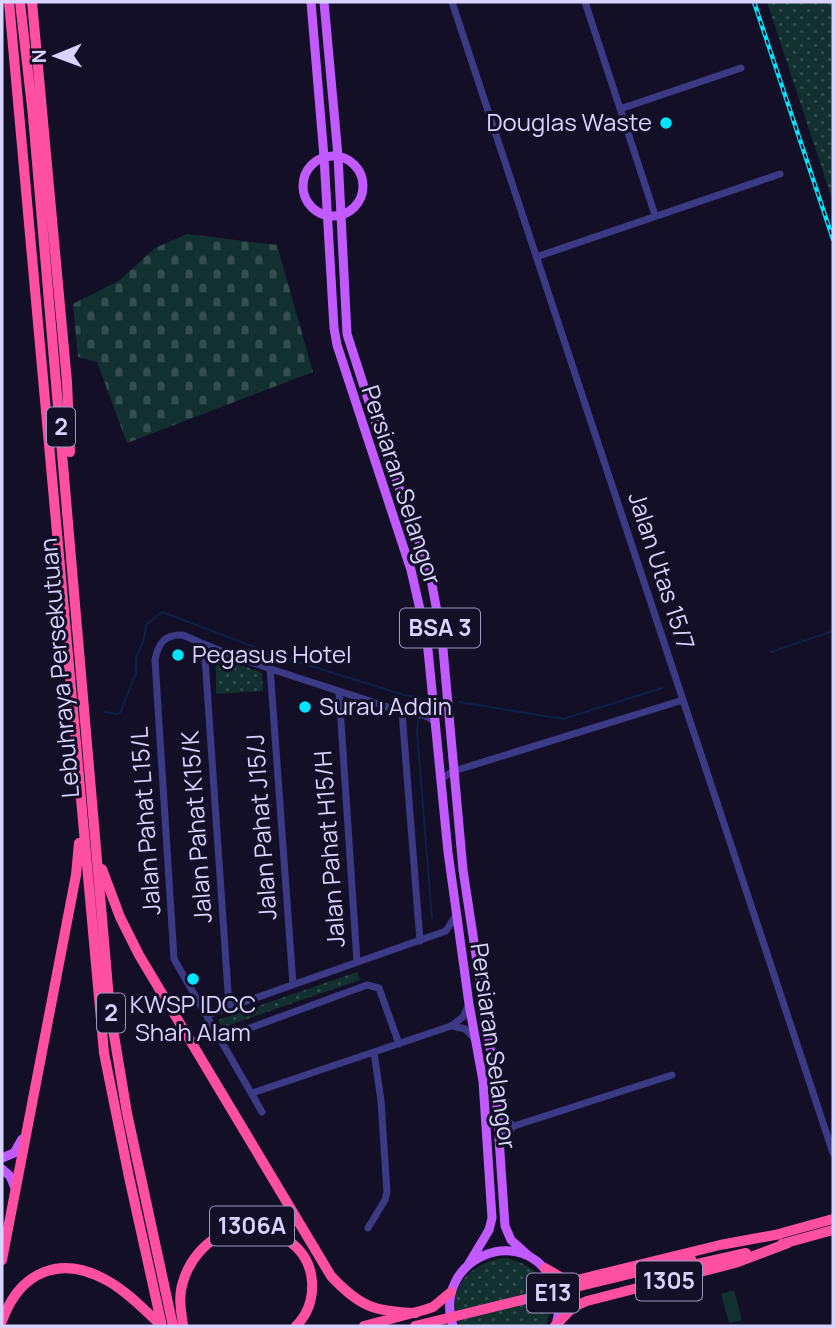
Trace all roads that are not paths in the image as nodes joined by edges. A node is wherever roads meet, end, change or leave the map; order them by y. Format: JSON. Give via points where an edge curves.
{"nodes":[{"id":1,"x":2,"y":2,"type":"edge"},
{"id":2,"x":9,"y":2,"type":"edge"},
{"id":3,"x":22,"y":2,"type":"edge"},
{"id":4,"x":32,"y":2,"type":"edge"},
{"id":5,"x":310,"y":2,"type":"edge"},
{"id":6,"x":324,"y":2,"type":"edge"},
{"id":7,"x":452,"y":2,"type":"edge"},
{"id":8,"x":585,"y":2,"type":"edge"},
{"id":9,"x":13,"y":28,"type":"junction"},
{"id":10,"x":37,"y":36,"type":"junction"},
{"id":11,"x":741,"y":68,"type":"dead end"},
{"id":12,"x":620,"y":109,"type":"junction"},
{"id":13,"x":338,"y":156,"type":"junction"},
{"id":14,"x":324,"y":157,"type":"junction"},
{"id":15,"x":780,"y":174,"type":"dead end"},
{"id":16,"x":342,"y":215,"type":"junction"},
{"id":17,"x":655,"y":215,"type":"junction"},
{"id":18,"x":327,"y":216,"type":"junction"},
{"id":19,"x":536,"y":257,"type":"junction"},
{"id":20,"x":65,"y":475,"type":"junction"},
{"id":21,"x":204,"y":644,"type":"junction"},
{"id":22,"x":270,"y":667,"type":"junction"},
{"id":23,"x":339,"y":692,"type":"junction"},
{"id":24,"x":683,"y":700,"type":"junction"},
{"id":25,"x":434,"y":707,"type":"junction"},
{"id":26,"x":402,"y":712,"type":"junction"},
{"id":27,"x":426,"y":715,"type":"junction"},
{"id":28,"x":436,"y":723,"type":"junction"},
{"id":29,"x":454,"y":771,"type":"junction"},
{"id":30,"x":442,"y":778,"type":"junction"},
{"id":31,"x":82,"y":817,"type":"junction"},
{"id":32,"x":96,"y":853,"type":"junction"},
{"id":33,"x":456,"y":915,"type":"junction"},
{"id":34,"x":446,"y":931,"type":"junction"},
{"id":35,"x":420,"y":941,"type":"junction"},
{"id":36,"x":460,"y":944,"type":"junction"},
{"id":37,"x":357,"y":962,"type":"junction"},
{"id":38,"x":293,"y":984,"type":"junction"},
{"id":39,"x":469,"y":1004,"type":"junction"},
{"id":40,"x":229,"y":1006,"type":"junction"},
{"id":41,"x":207,"y":1015,"type":"junction"},
{"id":42,"x":451,"y":1026,"type":"junction"},
{"id":43,"x":220,"y":1039,"type":"junction"},
{"id":44,"x":476,"y":1040,"type":"junction"},
{"id":45,"x":399,"y":1044,"type":"junction"},
{"id":46,"x":374,"y":1052,"type":"junction"},
{"id":47,"x":672,"y":1075,"type":"dead end"},
{"id":48,"x":252,"y":1093,"type":"junction"},
{"id":49,"x":498,"y":1107,"type":"junction"},
{"id":50,"x":262,"y":1112,"type":"dead end"},
{"id":51,"x":28,"y":1120,"type":"junction"},
{"id":52,"x":514,"y":1126,"type":"junction"},
{"id":53,"x":500,"y":1151,"type":"junction"},
{"id":54,"x":833,"y":1153,"type":"edge"},
{"id":55,"x":4,"y":1158,"type":"edge"},
{"id":56,"x":3,"y":1169,"type":"edge"},
{"id":57,"x":15,"y":1188,"type":"junction"},
{"id":58,"x":833,"y":1217,"type":"edge"},
{"id":59,"x":368,"y":1228,"type":"dead end"},
{"id":60,"x":833,"y":1232,"type":"edge"},
{"id":61,"x":780,"y":1234,"type":"junction"},
{"id":62,"x":788,"y":1243,"type":"junction"},
{"id":63,"x":529,"y":1256,"type":"junction"},
{"id":64,"x":2,"y":1260,"type":"edge"},
{"id":65,"x":692,"y":1262,"type":"junction"},
{"id":66,"x":468,"y":1265,"type":"junction"},
{"id":67,"x":545,"y":1268,"type":"junction"},
{"id":68,"x":451,"y":1292,"type":"junction"},
{"id":69,"x":416,"y":1313,"type":"junction"},
{"id":70,"x":2,"y":1321,"type":"edge"},
{"id":71,"x":162,"y":1326,"type":"edge"},
{"id":72,"x":180,"y":1326,"type":"edge"},
{"id":73,"x":296,"y":1326,"type":"edge"},
{"id":74,"x":364,"y":1326,"type":"edge"},
{"id":75,"x":415,"y":1326,"type":"edge"},
{"id":76,"x":444,"y":1326,"type":"edge"},
{"id":77,"x":453,"y":1326,"type":"edge"},
{"id":78,"x":555,"y":1326,"type":"edge"}],
"edges":[{"from":1,"to":9,"type":"highway"},
{"from":2,"to":9,"type":"highway","name":"Lebuhraya Persekutuan","number":"2"},
{"from":3,"to":10,"type":"highway"},
{"from":3,"to":20,"type":"highway","name":"Lebuhraya Persekutuan","number":"2"},
{"from":4,"to":10,"type":"highway"},
{"from":5,"to":14,"type":"main road","name":"Persiaran Selangor","number":"BSA 3"},
{"from":6,"to":13,"type":"main road","name":"Persiaran Selangor","number":"BSA 3"},
{"from":7,"to":19,"type":"street","name":"Jalan Utas 15/7"},
{"from":8,"to":12,"type":"street"},
{"from":9,"to":31,"type":"highway","name":"Lebuhraya Persekutuan","number":"2"},
{"from":10,"to":20,"type":"highway","via":[[67,382],[70,465]]},
{"from":11,"to":12,"type":"street"},
{"from":12,"to":17,"type":"street"},
{"from":13,"to":14,"type":"main road"},
{"from":13,"to":16,"type":"main road","name":"Persiaran Selangor","number":"BSA 3"},
{"from":13,"to":16,"type":"main road","via":[[356,166],[363,184],[358,203]]},
{"from":14,"to":18,"type":"main road","name":"Persiaran Selangor","number":"BSA 3"},
{"from":14,"to":18,"type":"main road","via":[[307,169],[303,189],[311,207]]},
{"from":15,"to":17,"type":"street"},
{"from":16,"to":18,"type":"main road"},
{"from":16,"to":29,"type":"main road","name":"Persiaran Selangor","number":"BSA 3","via":[[347,334],[429,569],[442,638]]},
{"from":17,"to":19,"type":"street"},
{"from":18,"to":25,"type":"main road","name":"Persiaran Selangor","number":"BSA 3","via":[[337,345],[411,570],[427,640]]},
{"from":19,"to":24,"type":"street","name":"Jalan Utas 15/7"},
{"from":20,"to":32,"type":"highway","name":"Lebuhraya Persekutuan","number":"2"},
{"from":21,"to":22,"type":"street"},
{"from":21,"to":40,"type":"street","name":"Jalan Pahat K15/K"},
{"from":21,"to":41,"type":"street","name":"Jalan Pahat L15/L","via":[[170,635],[161,642],[155,660],[174,959]]},
{"from":22,"to":23,"type":"street"},
{"from":22,"to":38,"type":"street","name":"Jalan Pahat J15/J"},
{"from":23,"to":26,"type":"street"},
{"from":23,"to":37,"type":"street","name":"Jalan Pahat H15/H"},
{"from":24,"to":29,"type":"street"},
{"from":24,"to":54,"type":"street","name":"Jalan Utas 15/7"},
{"from":25,"to":27,"type":"street"},
{"from":25,"to":28,"type":"main road","name":"Persiaran Selangor","number":"BSA 3"},
{"from":26,"to":27,"type":"street"},
{"from":26,"to":35,"type":"street"},
{"from":27,"to":28,"type":"street"},
{"from":28,"to":30,"type":"main road","name":"Persiaran Selangor","number":"BSA 3"},
{"from":29,"to":30,"type":"street"},
{"from":29,"to":49,"type":"main road","name":"Persiaran Selangor","number":"BSA 3","via":[[463,870]]},
{"from":30,"to":33,"type":"main road","name":"Persiaran Selangor","number":"BSA 3"},
{"from":31,"to":51,"type":"highway","via":[[76,875]]},
{"from":31,"to":71,"type":"highway","name":"Lebuhraya Persekutuan","number":"2","via":[[104,1053]]},
{"from":32,"to":69,"type":"highway","via":[[139,956],[331,1276],[347,1294],[367,1306]]},
{"from":32,"to":72,"type":"highway","name":"Lebuhraya Persekutuan","number":"2","via":[[117,1058],[163,1283],[177,1304]]},
{"from":33,"to":34,"type":"street"},
{"from":33,"to":36,"type":"main road","name":"Persiaran Selangor","number":"BSA 3"},
{"from":34,"to":35,"type":"street"},
{"from":34,"to":36,"type":"street"},
{"from":35,"to":37,"type":"street"},
{"from":36,"to":39,"type":"main road","name":"Persiaran Selangor","number":"BSA 3"},
{"from":37,"to":38,"type":"street"},
{"from":38,"to":40,"type":"street"},
{"from":39,"to":42,"type":"street","via":[[463,1017]]},
{"from":39,"to":44,"type":"main road","name":"Persiaran Selangor","number":"BSA 3"},
{"from":40,"to":41,"type":"street"},
{"from":41,"to":43,"type":"street"},
{"from":42,"to":44,"type":"street","via":[[465,1029]]},
{"from":42,"to":45,"type":"street"},
{"from":43,"to":45,"type":"street","via":[[368,985],[379,988]]},
{"from":43,"to":48,"type":"street"},
{"from":44,"to":66,"type":"main road","name":"Persiaran Selangor","number":"BSA 3","via":[[486,1105],[492,1218]]},
{"from":45,"to":46,"type":"street"},
{"from":46,"to":48,"type":"street"},
{"from":46,"to":59,"type":"street","via":[[387,1192]]},
{"from":47,"to":52,"type":"street"},
{"from":48,"to":50,"type":"street"},
{"from":49,"to":52,"type":"street"},
{"from":49,"to":53,"type":"main road","name":"Persiaran Selangor","number":"BSA 3"},
{"from":51,"to":55,"type":"main road","via":[[19,1147]]},
{"from":51,"to":57,"type":"highway"},
{"from":52,"to":53,"type":"street","via":[[503,1138]]},
{"from":53,"to":63,"type":"main road","name":"Persiaran Selangor","number":"BSA 3","via":[[507,1233]]},
{"from":55,"to":56,"type":"main road","via":[[13,1164]]},
{"from":56,"to":57,"type":"main road"},
{"from":57,"to":64,"type":"highway"},
{"from":58,"to":61,"type":"highway","number":"E13"},
{"from":60,"to":62,"type":"highway","number":"E13"},
{"from":61,"to":65,"type":"highway","number":"E13"},
{"from":61,"to":67,"type":"highway","via":[[577,1280]]},
{"from":62,"to":65,"type":"highway","number":"E13"},
{"from":62,"to":78,"type":"highway","number":"1305","via":[[724,1266],[587,1301],[573,1307]]},
{"from":63,"to":66,"type":"main road","via":[[493,1252]]},
{"from":63,"to":67,"type":"main road","name":"Persiaran Selangor"},
{"from":65,"to":75,"type":"highway","number":"E13","bridge":true},
{"from":65,"to":76,"type":"highway","number":"E13"},
{"from":66,"to":68,"type":"main road","name":"Persiaran Selangor"},
{"from":67,"to":78,"type":"main road","via":[[556,1287],[559,1311]]},
{"from":68,"to":69,"type":"highway","via":[[433,1307]]},
{"from":68,"to":77,"type":"main road"},
{"from":69,"to":74,"type":"highway"},
{"from":70,"to":71,"type":"highway","via":[[17,1290],[34,1276],[65,1269],[87,1271],[109,1281]]},
{"from":72,"to":73,"type":"highway","number":"1306A","via":[[181,1292],[190,1265],[207,1243],[223,1233],[253,1226],[282,1235],[307,1261],[313,1291],[309,1308]]}]}
